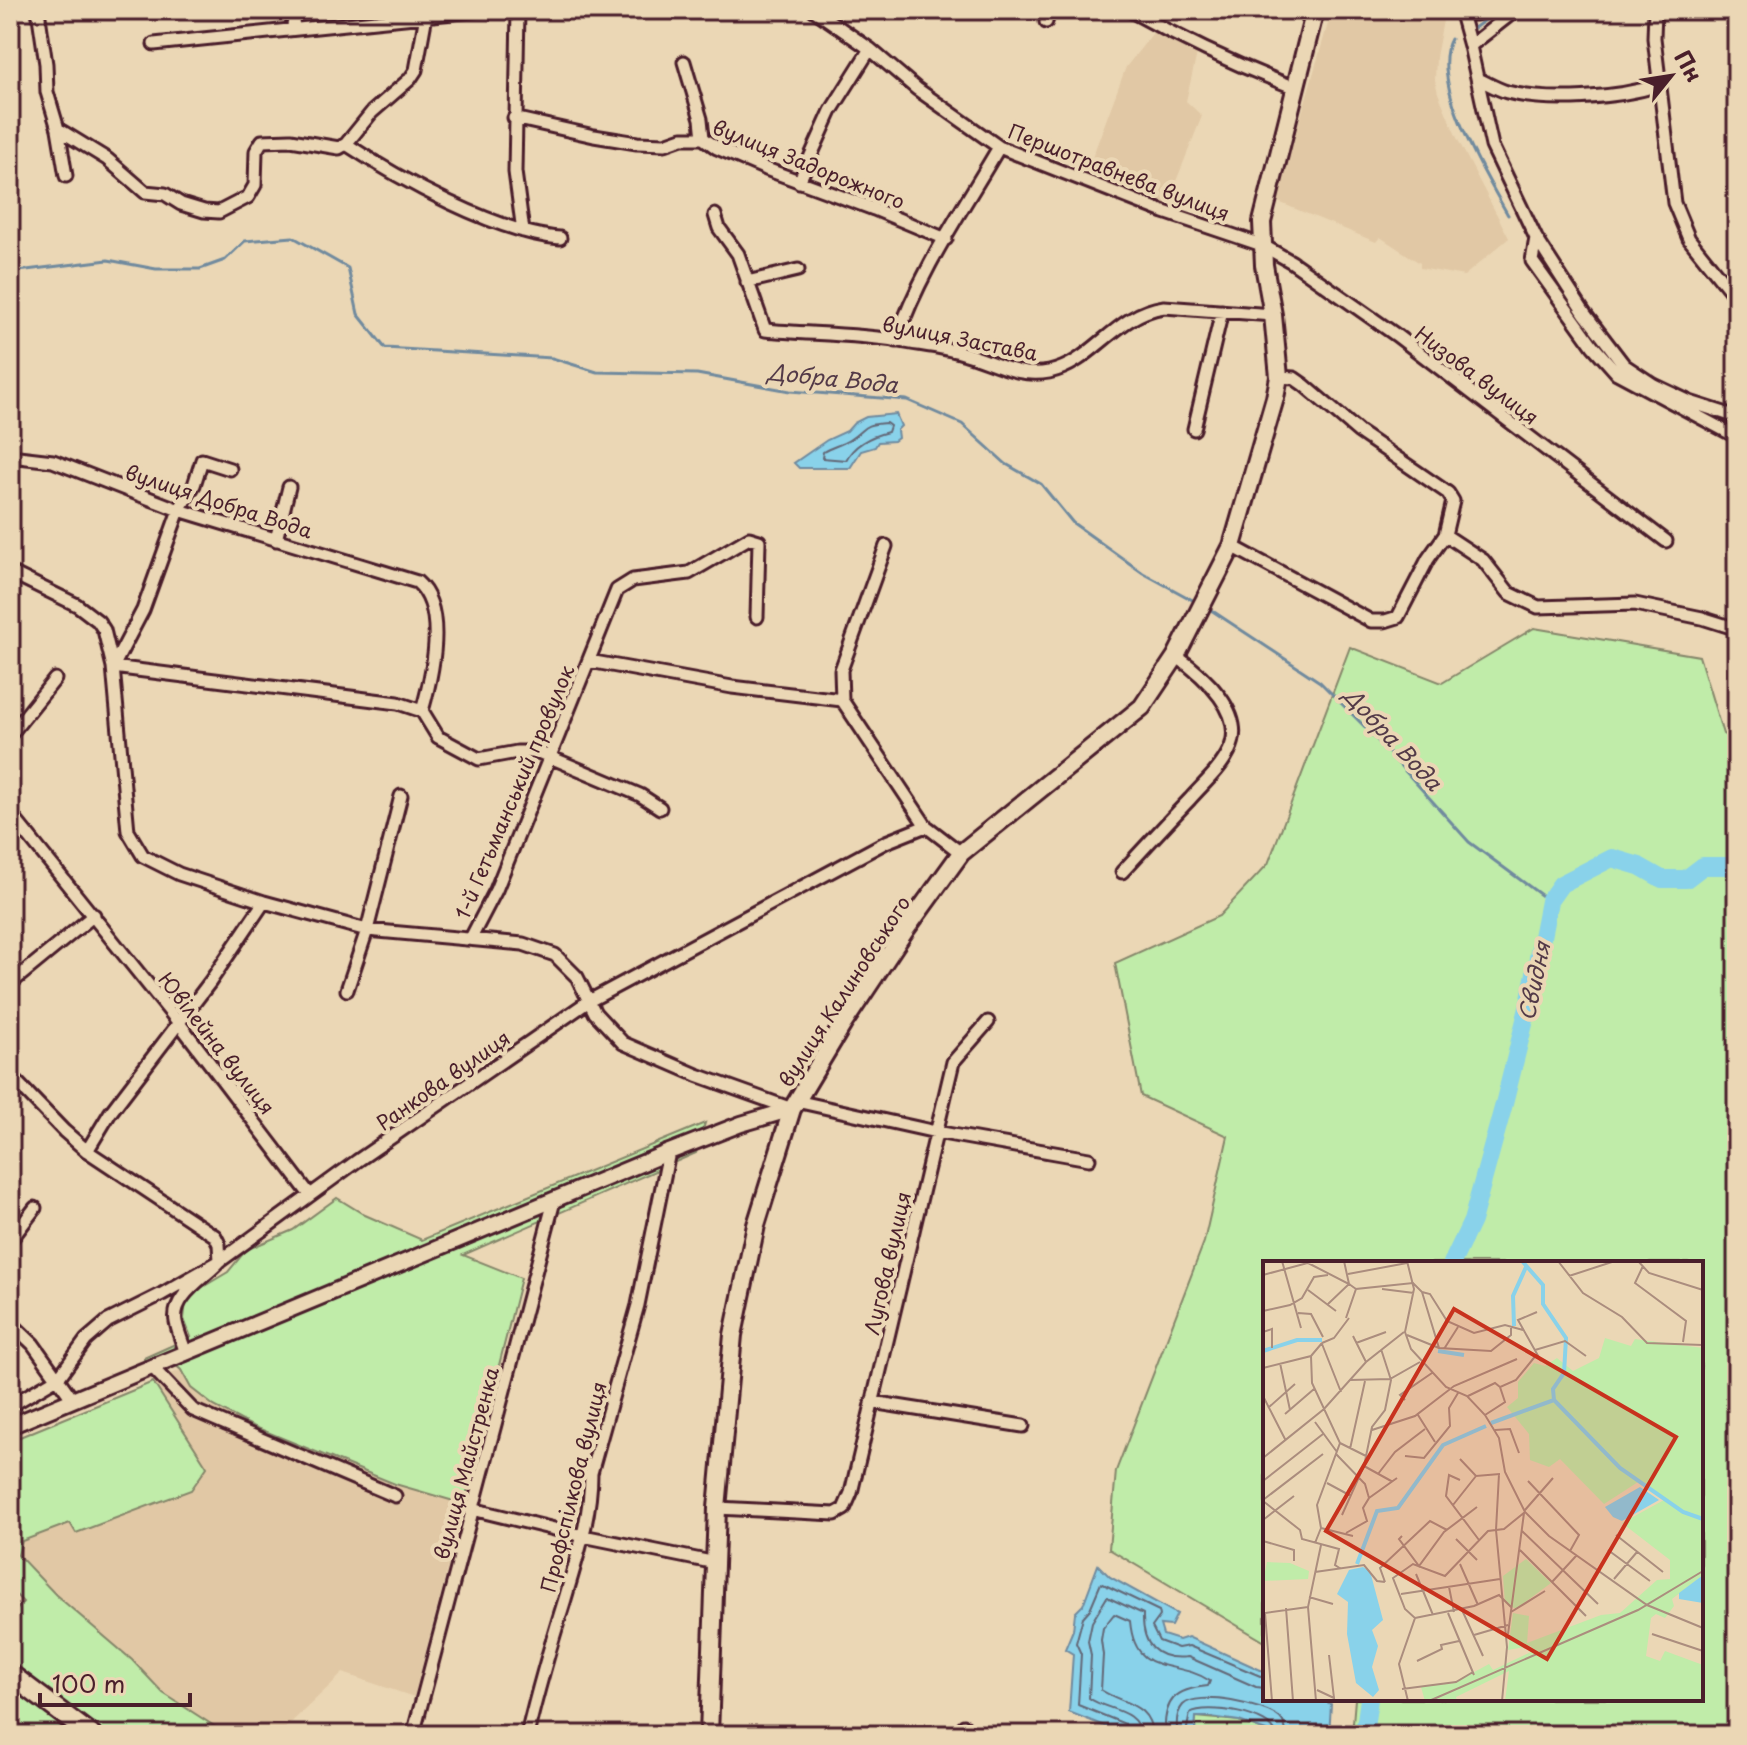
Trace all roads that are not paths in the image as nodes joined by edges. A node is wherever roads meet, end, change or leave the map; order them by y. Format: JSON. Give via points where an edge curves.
{"nodes":[{"id":1,"x":38,"y":10,"type":"edge"},
{"id":2,"x":294,"y":10,"type":"edge"},
{"id":3,"x":482,"y":10,"type":"edge"},
{"id":4,"x":518,"y":10,"type":"edge"},
{"id":5,"x":814,"y":10,"type":"edge"},
{"id":6,"x":1129,"y":10,"type":"edge"},
{"id":7,"x":1315,"y":10,"type":"edge"},
{"id":8,"x":1488,"y":10,"type":"edge"},
{"id":9,"x":1516,"y":10,"type":"edge"},
{"id":10,"x":1655,"y":10,"type":"edge"},
{"id":11,"x":1460,"y":11,"type":"edge"},
{"id":12,"x":426,"y":13,"type":"edge"},
{"id":13,"x":293,"y":28,"type":"junction"},
{"id":14,"x":154,"y":44,"type":"dead end"},
{"id":15,"x":1470,"y":46,"type":"junction"},
{"id":16,"x":870,"y":49,"type":"junction"},
{"id":17,"x":684,"y":62,"type":"dead end"},
{"id":18,"x":1478,"y":79,"type":"junction"},
{"id":19,"x":1659,"y":85,"type":"junction"},
{"id":20,"x":1296,"y":88,"type":"junction"},
{"id":21,"x":514,"y":118,"type":"junction"},
{"id":22,"x":58,"y":129,"type":"junction"},
{"id":23,"x":703,"y":138,"type":"junction"},
{"id":24,"x":346,"y":144,"type":"junction"},
{"id":25,"x":999,"y":147,"type":"junction"},
{"id":26,"x":66,"y":176,"type":"dead end"},
{"id":27,"x":799,"y":182,"type":"junction"},
{"id":28,"x":715,"y":215,"type":"dead end"},
{"id":29,"x":523,"y":231,"type":"junction"},
{"id":30,"x":560,"y":238,"type":"dead end"},
{"id":31,"x":1536,"y":238,"type":"junction"},
{"id":32,"x":946,"y":239,"type":"junction"},
{"id":33,"x":1262,"y":245,"type":"junction"},
{"id":34,"x":798,"y":270,"type":"dead end"},
{"id":35,"x":747,"y":282,"type":"junction"},
{"id":36,"x":1737,"y":299,"type":"edge"},
{"id":37,"x":1222,"y":311,"type":"junction"},
{"id":38,"x":1273,"y":315,"type":"junction"},
{"id":39,"x":896,"y":341,"type":"junction"},
{"id":40,"x":1279,"y":377,"type":"junction"},
{"id":41,"x":1654,"y":385,"type":"junction"},
{"id":42,"x":1660,"y":397,"type":"junction"},
{"id":43,"x":1737,"y":417,"type":"edge"},
{"id":44,"x":1194,"y":429,"type":"dead end"},
{"id":45,"x":1737,"y":437,"type":"edge"},
{"id":46,"x":10,"y":456,"type":"edge"},
{"id":47,"x":230,"y":469,"type":"dead end"},
{"id":48,"x":289,"y":487,"type":"dead end"},
{"id":49,"x":179,"y":510,"type":"junction"},
{"id":50,"x":1445,"y":535,"type":"junction"},
{"id":51,"x":276,"y":540,"type":"junction"},
{"id":52,"x":1666,"y":541,"type":"dead end"},
{"id":53,"x":886,"y":546,"type":"dead end"},
{"id":54,"x":1232,"y":546,"type":"junction"},
{"id":55,"x":10,"y":572,"type":"edge"},
{"id":56,"x":757,"y":617,"type":"dead end"},
{"id":57,"x":1737,"y":629,"type":"edge"},
{"id":58,"x":1176,"y":656,"type":"junction"},
{"id":59,"x":589,"y":661,"type":"junction"},
{"id":60,"x":113,"y":667,"type":"junction"},
{"id":61,"x":55,"y":679,"type":"dead end"},
{"id":62,"x":842,"y":700,"type":"junction"},
{"id":63,"x":422,"y":711,"type":"junction"},
{"id":64,"x":10,"y":735,"type":"edge"},
{"id":65,"x":551,"y":758,"type":"junction"},
{"id":66,"x":401,"y":796,"type":"dead end"},
{"id":67,"x":660,"y":808,"type":"dead end"},
{"id":68,"x":10,"y":813,"type":"edge"},
{"id":69,"x":926,"y":826,"type":"junction"},
{"id":70,"x":961,"y":853,"type":"junction"},
{"id":71,"x":1122,"y":872,"type":"dead end"},
{"id":72,"x":264,"y":902,"type":"junction"},
{"id":73,"x":94,"y":915,"type":"junction"},
{"id":74,"x":367,"y":930,"type":"junction"},
{"id":75,"x":471,"y":938,"type":"junction"},
{"id":76,"x":10,"y":984,"type":"edge"},
{"id":77,"x":347,"y":990,"type":"dead end"},
{"id":78,"x":589,"y":1001,"type":"junction"},
{"id":79,"x":988,"y":1022,"type":"dead end"},
{"id":80,"x":179,"y":1023,"type":"junction"},
{"id":81,"x":10,"y":1075,"type":"edge"},
{"id":82,"x":794,"y":1105,"type":"junction"},
{"id":83,"x":936,"y":1132,"type":"junction"},
{"id":84,"x":87,"y":1151,"type":"junction"},
{"id":85,"x":669,"y":1152,"type":"junction"},
{"id":86,"x":1089,"y":1159,"type":"dead end"},
{"id":87,"x":310,"y":1195,"type":"junction"},
{"id":88,"x":554,"y":1201,"type":"junction"},
{"id":89,"x":35,"y":1208,"type":"dead end"},
{"id":90,"x":10,"y":1241,"type":"edge"},
{"id":91,"x":220,"y":1261,"type":"junction"},
{"id":92,"x":10,"y":1322,"type":"edge"},
{"id":93,"x":186,"y":1354,"type":"junction"},
{"id":94,"x":152,"y":1367,"type":"junction"},
{"id":95,"x":59,"y":1377,"type":"junction"},
{"id":96,"x":73,"y":1400,"type":"junction"},
{"id":97,"x":872,"y":1402,"type":"junction"},
{"id":98,"x":10,"y":1406,"type":"edge"},
{"id":99,"x":10,"y":1426,"type":"edge"},
{"id":100,"x":1023,"y":1426,"type":"dead end"},
{"id":101,"x":395,"y":1496,"type":"dead end"},
{"id":102,"x":717,"y":1508,"type":"junction"},
{"id":103,"x":472,"y":1509,"type":"junction"},
{"id":104,"x":583,"y":1536,"type":"junction"},
{"id":105,"x":716,"y":1563,"type":"junction"},
{"id":106,"x":10,"y":1674,"type":"edge"},
{"id":107,"x":91,"y":1735,"type":"edge"},
{"id":108,"x":413,"y":1735,"type":"edge"},
{"id":109,"x":527,"y":1735,"type":"edge"},
{"id":110,"x":709,"y":1735,"type":"edge"}],
"edges":[{"from":1,"to":22,"type":"street","via":[[47,92]]},
{"from":2,"to":13,"type":"street"},
{"from":3,"to":12,"type":"street"},
{"from":4,"to":21,"type":"street"},
{"from":5,"to":16,"type":"street","name":"Першотравнева вулиця"},
{"from":6,"to":20,"type":"street"},
{"from":7,"to":20,"type":"main road","name":"вулиця Калиновського"},
{"from":8,"to":11,"type":"street"},
{"from":9,"to":15,"type":"street"},
{"from":10,"to":19,"type":"street"},
{"from":11,"to":15,"type":"street"},
{"from":12,"to":13,"type":"street"},
{"from":12,"to":24,"type":"street","via":[[416,70]]},
{"from":13,"to":14,"type":"street"},
{"from":15,"to":18,"type":"street"},
{"from":16,"to":25,"type":"street","name":"Першотравнева вулиця"},
{"from":16,"to":27,"type":"street","via":[[831,111]]},
{"from":17,"to":23,"type":"street"},
{"from":18,"to":19,"type":"street","via":[[1508,92],[1555,96],[1604,97]]},
{"from":18,"to":31,"type":"street","via":[[1492,146]]},
{"from":19,"to":36,"type":"street","via":[[1674,203],[1689,239]]},
{"from":20,"to":33,"type":"main road","name":"вулиця Калиновського","via":[[1262,222]]},
{"from":21,"to":23,"type":"street","name":"вулиця Задорожного","via":[[637,143]]},
{"from":21,"to":29,"type":"street"},
{"from":22,"to":24,"type":"street","via":[[107,159],[145,192],[219,212],[248,197],[262,141],[339,148]]},
{"from":22,"to":26,"type":"street"},
{"from":23,"to":27,"type":"street","name":"вулиця Задорожного"},
{"from":24,"to":29,"type":"street","via":[[415,184]]},
{"from":25,"to":32,"type":"street"},
{"from":25,"to":33,"type":"street","name":"Першотравнева вулиця"},
{"from":27,"to":32,"type":"street","name":"вулиця Задорожного"},
{"from":28,"to":35,"type":"street"},
{"from":29,"to":30,"type":"street"},
{"from":31,"to":41,"type":"street","via":[[1624,365]]},
{"from":31,"to":42,"type":"street","via":[[1532,261],[1593,346],[1617,373]]},
{"from":32,"to":39,"type":"street"},
{"from":33,"to":38,"type":"main road","name":"вулиця Калиновського"},
{"from":33,"to":52,"type":"street","name":"Низова вулиця","via":[[1396,335]]},
{"from":34,"to":35,"type":"street"},
{"from":35,"to":39,"type":"street","name":"вулиця Застава","via":[[765,330]]},
{"from":37,"to":38,"type":"street","name":"вулиця Застава"},
{"from":37,"to":39,"type":"street","name":"вулиця Застава","via":[[1151,309],[1126,321],[1067,367],[1045,373],[1010,370],[966,354]]},
{"from":37,"to":44,"type":"street"},
{"from":38,"to":40,"type":"main road","name":"вулиця Калиновського"},
{"from":40,"to":50,"type":"street","via":[[1294,378],[1359,432],[1448,493],[1453,501]]},
{"from":40,"to":54,"type":"main road","name":"вулиця Калиновського"},
{"from":41,"to":42,"type":"street"},
{"from":41,"to":43,"type":"street"},
{"from":42,"to":45,"type":"street"},
{"from":46,"to":49,"type":"street","name":"вулиця Добра Вода","via":[[53,461]]},
{"from":47,"to":49,"type":"street","via":[[202,460]]},
{"from":48,"to":51,"type":"street"},
{"from":49,"to":51,"type":"street","name":"вулиця Добра Вода"},
{"from":49,"to":60,"type":"street","via":[[143,610]]},
{"from":50,"to":54,"type":"street","via":[[1398,617],[1385,621],[1371,621]]},
{"from":50,"to":57,"type":"street","via":[[1483,560],[1509,593],[1538,607],[1635,604]]},
{"from":51,"to":63,"type":"street","name":"вулиця Добра Вода","via":[[417,582],[426,590],[435,625],[432,675]]},
{"from":53,"to":62,"type":"street","via":[[841,670]]},
{"from":54,"to":58,"type":"main road","name":"вулиця Калиновського"},
{"from":55,"to":60,"type":"street","via":[[98,621]]},
{"from":56,"to":59,"type":"street","name":"1-й Гетьманський провулок","via":[[759,541],[749,538],[689,573],[624,584],[612,599]]},
{"from":58,"to":70,"type":"main road","name":"вулиця Калиновського","via":[[1142,707]]},
{"from":58,"to":71,"type":"street","via":[[1200,672],[1218,696],[1232,722],[1233,741],[1220,766]]},
{"from":59,"to":62,"type":"street","name":"1-й Гетьманський провулок"},
{"from":59,"to":65,"type":"street","name":"1-й Гетьманський провулок"},
{"from":60,"to":63,"type":"street","via":[[398,703]]},
{"from":60,"to":72,"type":"street","via":[[128,831],[143,856],[179,874]]},
{"from":61,"to":64,"type":"street"},
{"from":62,"to":69,"type":"street"},
{"from":63,"to":65,"type":"street","via":[[438,737],[479,759],[517,752]]},
{"from":65,"to":67,"type":"street"},
{"from":65,"to":75,"type":"street","name":"1-й Гетьманський провулок"},
{"from":66,"to":74,"type":"street"},
{"from":68,"to":73,"type":"street","name":"Ювілейна вулиця"},
{"from":69,"to":70,"type":"street"},
{"from":69,"to":78,"type":"street","name":"Ранкова вулиця","via":[[886,842]]},
{"from":70,"to":82,"type":"main road","name":"вулиця Калиновського"},
{"from":72,"to":74,"type":"street"},
{"from":72,"to":80,"type":"street"},
{"from":73,"to":76,"type":"street"},
{"from":73,"to":80,"type":"street","name":"Ювілейна вулиця"},
{"from":74,"to":75,"type":"street"},
{"from":74,"to":77,"type":"street"},
{"from":75,"to":78,"type":"street","via":[[523,944],[555,955],[577,977]]},
{"from":78,"to":82,"type":"street","via":[[623,1043],[697,1075]]},
{"from":78,"to":87,"type":"street","name":"Ранкова вулиця"},
{"from":79,"to":83,"type":"street","name":"Лугова вулиця","via":[[953,1062]]},
{"from":80,"to":84,"type":"street"},
{"from":80,"to":87,"type":"street","name":"Ювілейна вулиця"},
{"from":81,"to":84,"type":"street"},
{"from":82,"to":83,"type":"street"},
{"from":82,"to":85,"type":"street"},
{"from":82,"to":102,"type":"main road","name":"вулиця Калиновського","via":[[756,1225],[733,1335]]},
{"from":83,"to":86,"type":"street"},
{"from":83,"to":97,"type":"street","name":"Лугова вулиця"},
{"from":84,"to":91,"type":"street","via":[[215,1236]]},
{"from":85,"to":88,"type":"street"},
{"from":85,"to":104,"type":"street","name":"Профспілкова вулиця","via":[[638,1305],[591,1473]]},
{"from":87,"to":91,"type":"street","name":"Ранкова вулиця"},
{"from":88,"to":93,"type":"street"},
{"from":88,"to":103,"type":"street","name":"вулиця Майстренка"},
{"from":89,"to":90,"type":"street"},
{"from":91,"to":93,"type":"street","via":[[178,1305],[175,1319]]},
{"from":91,"to":95,"type":"street","name":"Ранкова вулиця","via":[[108,1321],[86,1340]]},
{"from":92,"to":95,"type":"street"},
{"from":93,"to":94,"type":"street"},
{"from":94,"to":96,"type":"street"},
{"from":94,"to":101,"type":"street","via":[[193,1410]]},
{"from":95,"to":96,"type":"street"},
{"from":95,"to":98,"type":"street","name":"Ранкова вулиця"},
{"from":96,"to":99,"type":"street"},
{"from":97,"to":100,"type":"street"},
{"from":97,"to":102,"type":"street","name":"Лугова вулиця","via":[[844,1509],[835,1514]]},
{"from":102,"to":105,"type":"main road","name":"вулиця Калиновського"},
{"from":103,"to":104,"type":"street"},
{"from":103,"to":108,"type":"street","name":"вулиця Майстренка"},
{"from":104,"to":105,"type":"street"},
{"from":104,"to":109,"type":"street","name":"Профспілкова вулиця"},
{"from":105,"to":110,"type":"main road","name":"вулиця Калиновського"},
{"from":106,"to":107,"type":"highway"}]}
